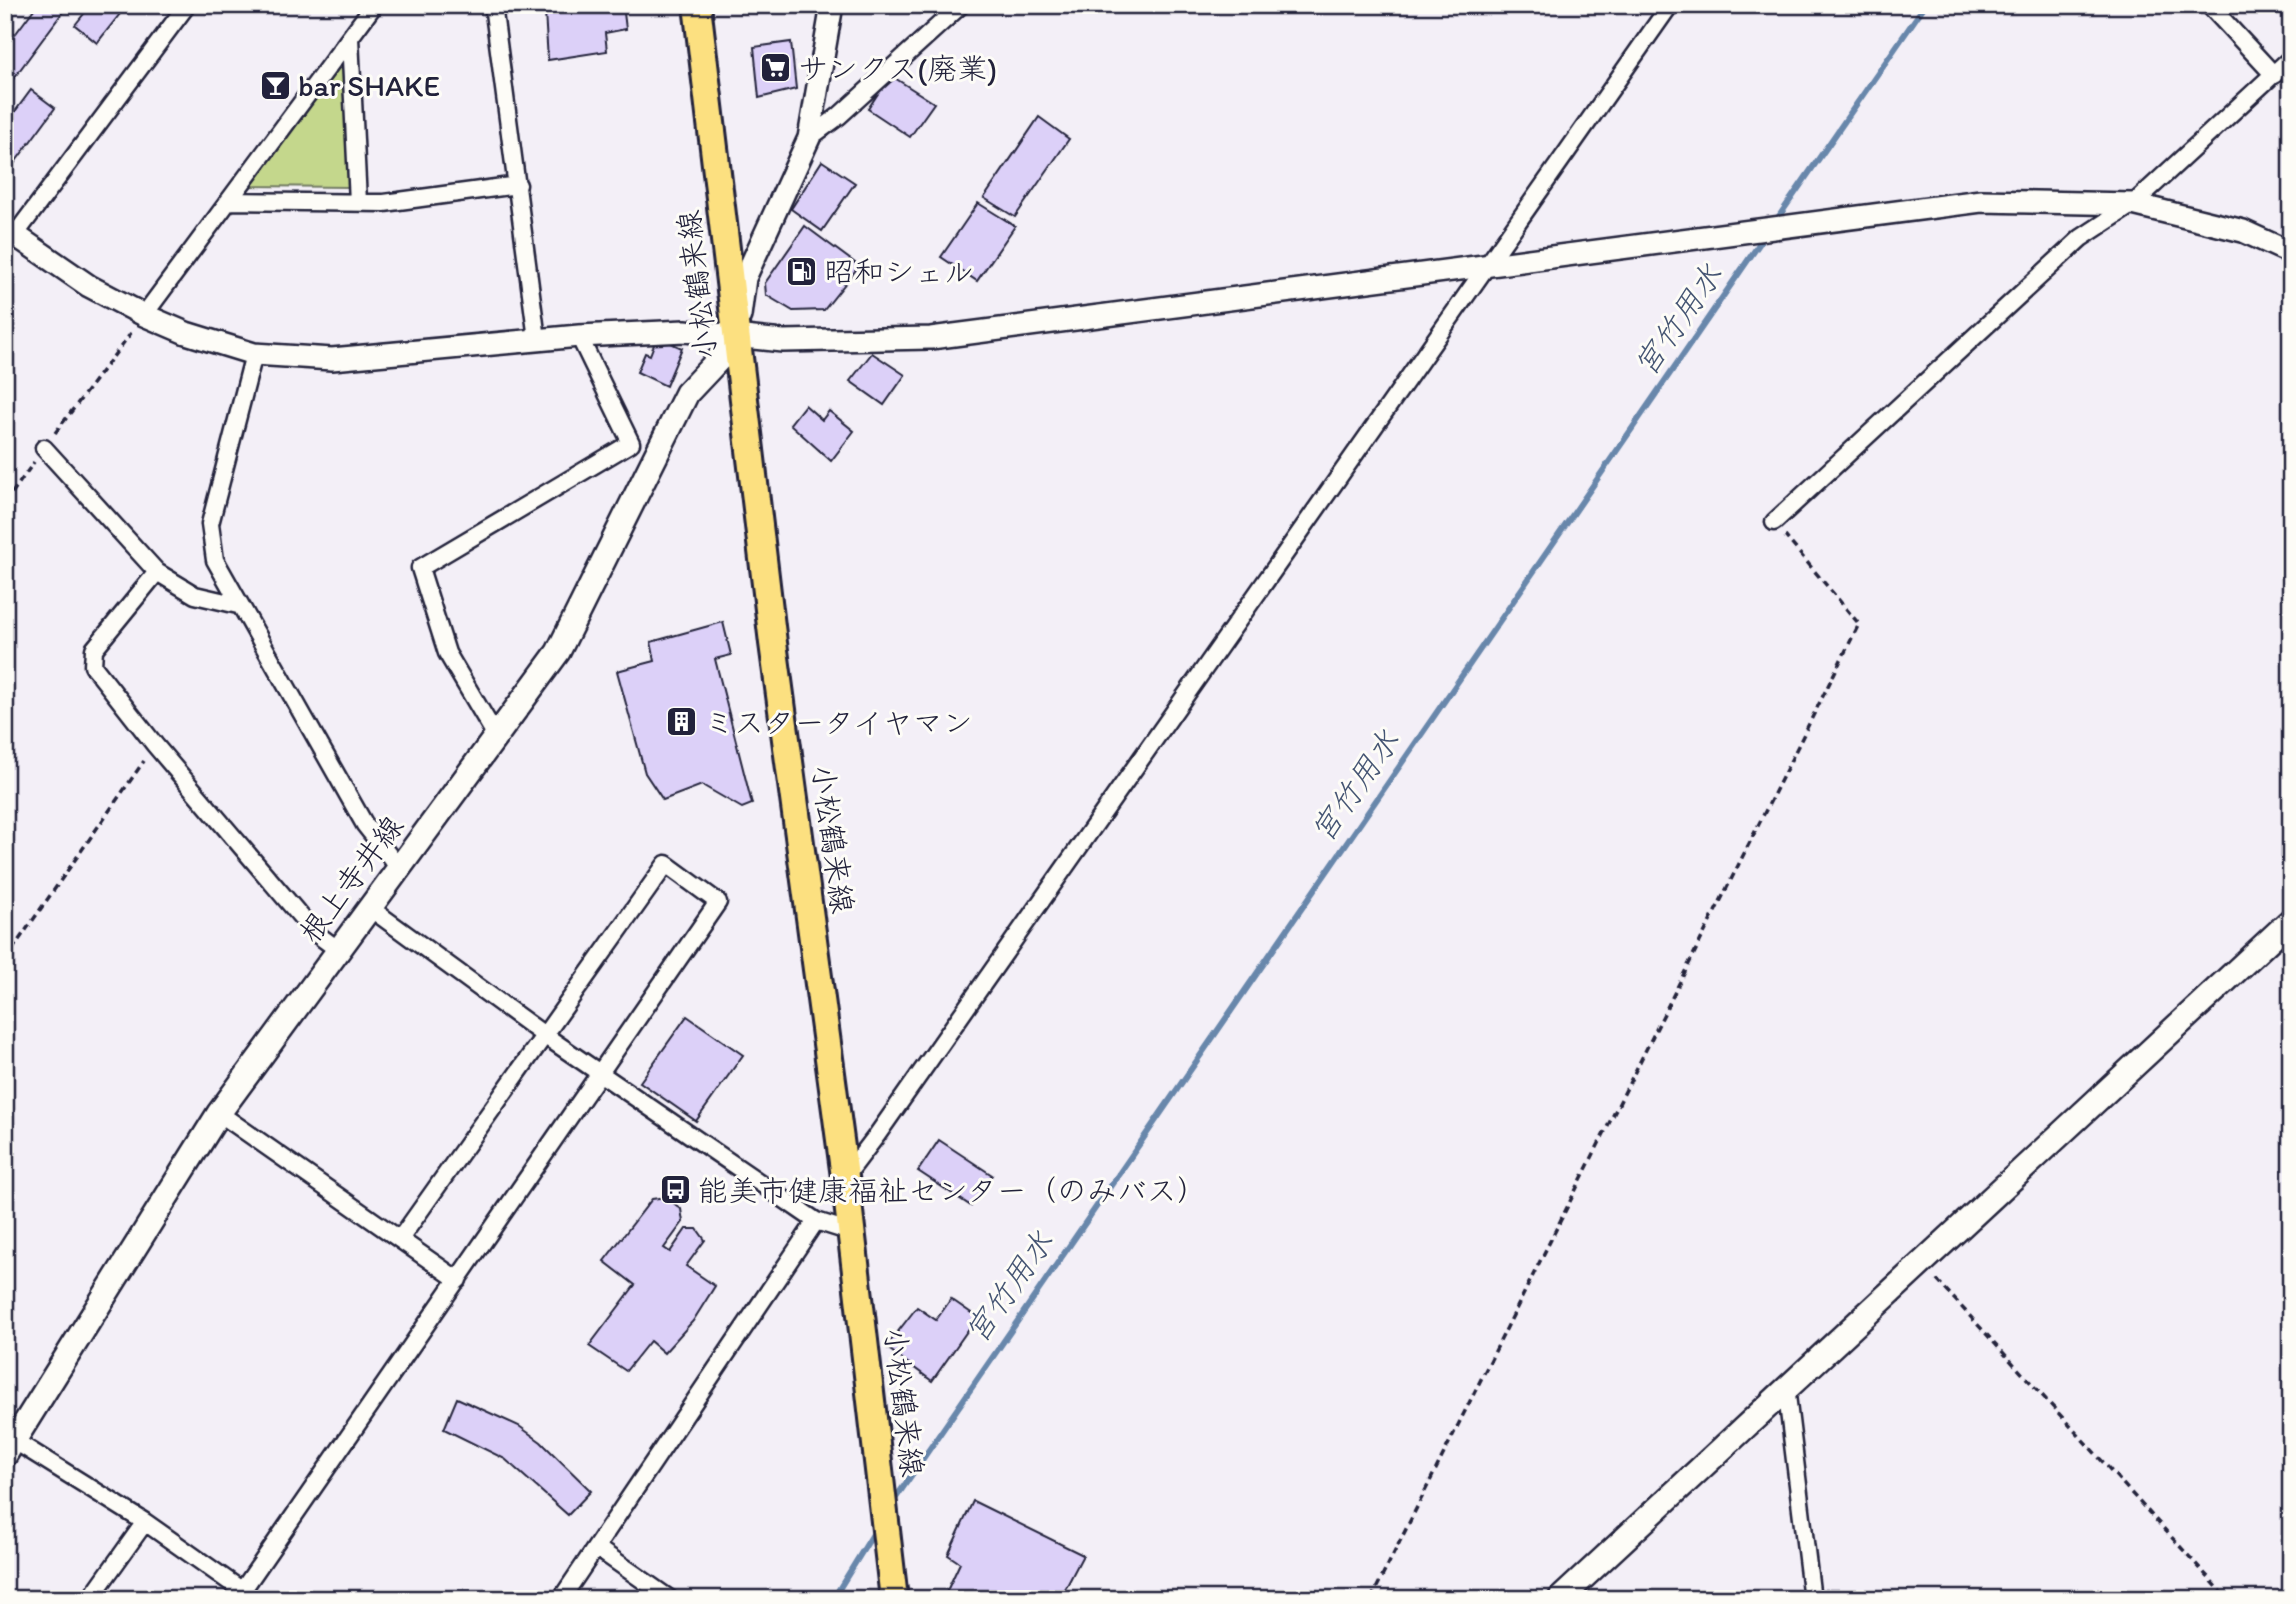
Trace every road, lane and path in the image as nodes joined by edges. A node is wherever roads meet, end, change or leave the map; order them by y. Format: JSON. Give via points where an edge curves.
{"nodes":[{"id":1,"x":187,"y":5,"type":"edge"},
{"id":2,"x":374,"y":5,"type":"edge"},
{"id":3,"x":493,"y":5,"type":"edge"},
{"id":4,"x":697,"y":5,"type":"edge"},
{"id":5,"x":832,"y":5,"type":"edge"},
{"id":6,"x":961,"y":5,"type":"edge"},
{"id":7,"x":1670,"y":5,"type":"edge"},
{"id":8,"x":2210,"y":5,"type":"edge"},
{"id":9,"x":350,"y":38,"type":"junction"},
{"id":10,"x":2291,"y":58,"type":"edge"},
{"id":11,"x":2274,"y":75,"type":"junction"},
{"id":12,"x":809,"y":138,"type":"junction"},
{"id":13,"x":518,"y":185,"type":"junction"},
{"id":14,"x":231,"y":201,"type":"junction"},
{"id":15,"x":358,"y":202,"type":"junction"},
{"id":16,"x":2133,"y":204,"type":"junction"},
{"id":17,"x":10,"y":231,"type":"edge"},
{"id":18,"x":2291,"y":253,"type":"edge"},
{"id":19,"x":1487,"y":266,"type":"junction"},
{"id":20,"x":144,"y":315,"type":"junction"},
{"id":21,"x":579,"y":336,"type":"junction"},
{"id":22,"x":537,"y":339,"type":"junction"},
{"id":23,"x":737,"y":339,"type":"junction"},
{"id":24,"x":254,"y":354,"type":"junction"},
{"id":25,"x":44,"y":448,"type":"junction"},
{"id":26,"x":5,"y":503,"type":"edge"},
{"id":27,"x":1774,"y":522,"type":"joint"},
{"id":28,"x":157,"y":572,"type":"junction"},
{"id":29,"x":238,"y":605,"type":"junction"},
{"id":30,"x":496,"y":736,"type":"junction"},
{"id":31,"x":155,"y":745,"type":"junction"},
{"id":32,"x":399,"y":869,"type":"junction"},
{"id":33,"x":370,"y":908,"type":"junction"},
{"id":34,"x":2291,"y":920,"type":"edge"},
{"id":35,"x":337,"y":949,"type":"junction"},
{"id":36,"x":5,"y":960,"type":"edge"},
{"id":37,"x":544,"y":1035,"type":"junction"},
{"id":38,"x":599,"y":1071,"type":"junction"},
{"id":39,"x":219,"y":1113,"type":"junction"},
{"id":40,"x":845,"y":1177,"type":"junction"},
{"id":41,"x":816,"y":1221,"type":"junction"},
{"id":42,"x":851,"y":1232,"type":"junction"},
{"id":43,"x":400,"y":1239,"type":"junction"},
{"id":44,"x":1921,"y":1263,"type":"junction"},
{"id":45,"x":458,"y":1280,"type":"junction"},
{"id":46,"x":1786,"y":1387,"type":"junction"},
{"id":47,"x":10,"y":1448,"type":"edge"},
{"id":48,"x":145,"y":1522,"type":"junction"},
{"id":49,"x":597,"y":1548,"type":"junction"},
{"id":50,"x":248,"y":1595,"type":"edge"},
{"id":51,"x":90,"y":1599,"type":"edge"},
{"id":52,"x":561,"y":1599,"type":"edge"},
{"id":53,"x":670,"y":1599,"type":"edge"},
{"id":54,"x":894,"y":1599,"type":"edge"},
{"id":55,"x":1371,"y":1599,"type":"edge"},
{"id":56,"x":1560,"y":1599,"type":"edge"},
{"id":57,"x":1812,"y":1599,"type":"edge"},
{"id":58,"x":2228,"y":1599,"type":"edge"}],
"edges":[{"from":1,"to":17,"type":"street"},
{"from":2,"to":9,"type":"street"},
{"from":3,"to":13,"type":"street"},
{"from":4,"to":23,"type":"main road","name":"小松鶴来線"},
{"from":5,"to":12,"type":"street"},
{"from":6,"to":12,"type":"street"},
{"from":7,"to":19,"type":"street"},
{"from":8,"to":11,"type":"street"},
{"from":9,"to":14,"type":"street"},
{"from":9,"to":15,"type":"street"},
{"from":10,"to":11,"type":"street"},
{"from":11,"to":16,"type":"street"},
{"from":12,"to":23,"type":"street","via":[[745,278]]},
{"from":13,"to":15,"type":"street","via":[[384,203]]},
{"from":13,"to":22,"type":"street"},
{"from":14,"to":15,"type":"street"},
{"from":14,"to":20,"type":"street"},
{"from":16,"to":18,"type":"street","via":[[2243,231]]},
{"from":16,"to":19,"type":"street","via":[[1981,201]]},
{"from":16,"to":27,"type":"street","via":[[2081,238]]},
{"from":17,"to":20,"type":"street","via":[[89,286]]},
{"from":19,"to":23,"type":"street","via":[[931,338]]},
{"from":19,"to":40,"type":"street"},
{"from":20,"to":24,"type":"street"},
{"from":20,"to":25,"type":"path"},
{"from":21,"to":22,"type":"street"},
{"from":21,"to":23,"type":"street","via":[[685,331]]},
{"from":21,"to":30,"type":"street","via":[[631,443],[420,568],[447,653]]},
{"from":22,"to":24,"type":"street","via":[[332,359]]},
{"from":23,"to":30,"type":"main road","name":"根上寺井線","via":[[687,393],[558,652]]},
{"from":23,"to":40,"type":"main road","name":"小松鶴来線"},
{"from":24,"to":29,"type":"street","via":[[210,524],[215,561]]},
{"from":25,"to":26,"type":"path"},
{"from":25,"to":28,"type":"street"},
{"from":27,"to":55,"type":"path","via":[[1859,624]]},
{"from":28,"to":29,"type":"street","via":[[195,595]]},
{"from":28,"to":31,"type":"street","via":[[94,649],[93,666]]},
{"from":29,"to":32,"type":"street","via":[[365,825]]},
{"from":30,"to":32,"type":"main road","name":"根上寺井線"},
{"from":31,"to":35,"type":"street","via":[[314,932]]},
{"from":31,"to":36,"type":"path"},
{"from":32,"to":33,"type":"main road","name":"根上寺井線"},
{"from":33,"to":35,"type":"main road","name":"根上寺井線"},
{"from":33,"to":37,"type":"street"},
{"from":34,"to":44,"type":"main road"},
{"from":35,"to":39,"type":"main road","name":"根上寺井線"},
{"from":37,"to":38,"type":"street"},
{"from":37,"to":38,"type":"street","via":[[666,864],[718,902]]},
{"from":37,"to":43,"type":"street"},
{"from":38,"to":41,"type":"street"},
{"from":38,"to":45,"type":"street"},
{"from":39,"to":43,"type":"street"},
{"from":39,"to":47,"type":"main road","name":"根上寺井線"},
{"from":40,"to":42,"type":"main road","name":"小松鶴来線"},
{"from":41,"to":42,"type":"street"},
{"from":41,"to":49,"type":"street"},
{"from":42,"to":54,"type":"main road","name":"小松鶴来線"},
{"from":43,"to":45,"type":"street"},
{"from":44,"to":46,"type":"main road"},
{"from":44,"to":58,"type":"path"},
{"from":45,"to":50,"type":"street"},
{"from":46,"to":56,"type":"main road"},
{"from":46,"to":57,"type":"street"},
{"from":47,"to":48,"type":"street"},
{"from":48,"to":50,"type":"street"},
{"from":48,"to":51,"type":"street"},
{"from":49,"to":52,"type":"street"},
{"from":49,"to":53,"type":"street"}]}
